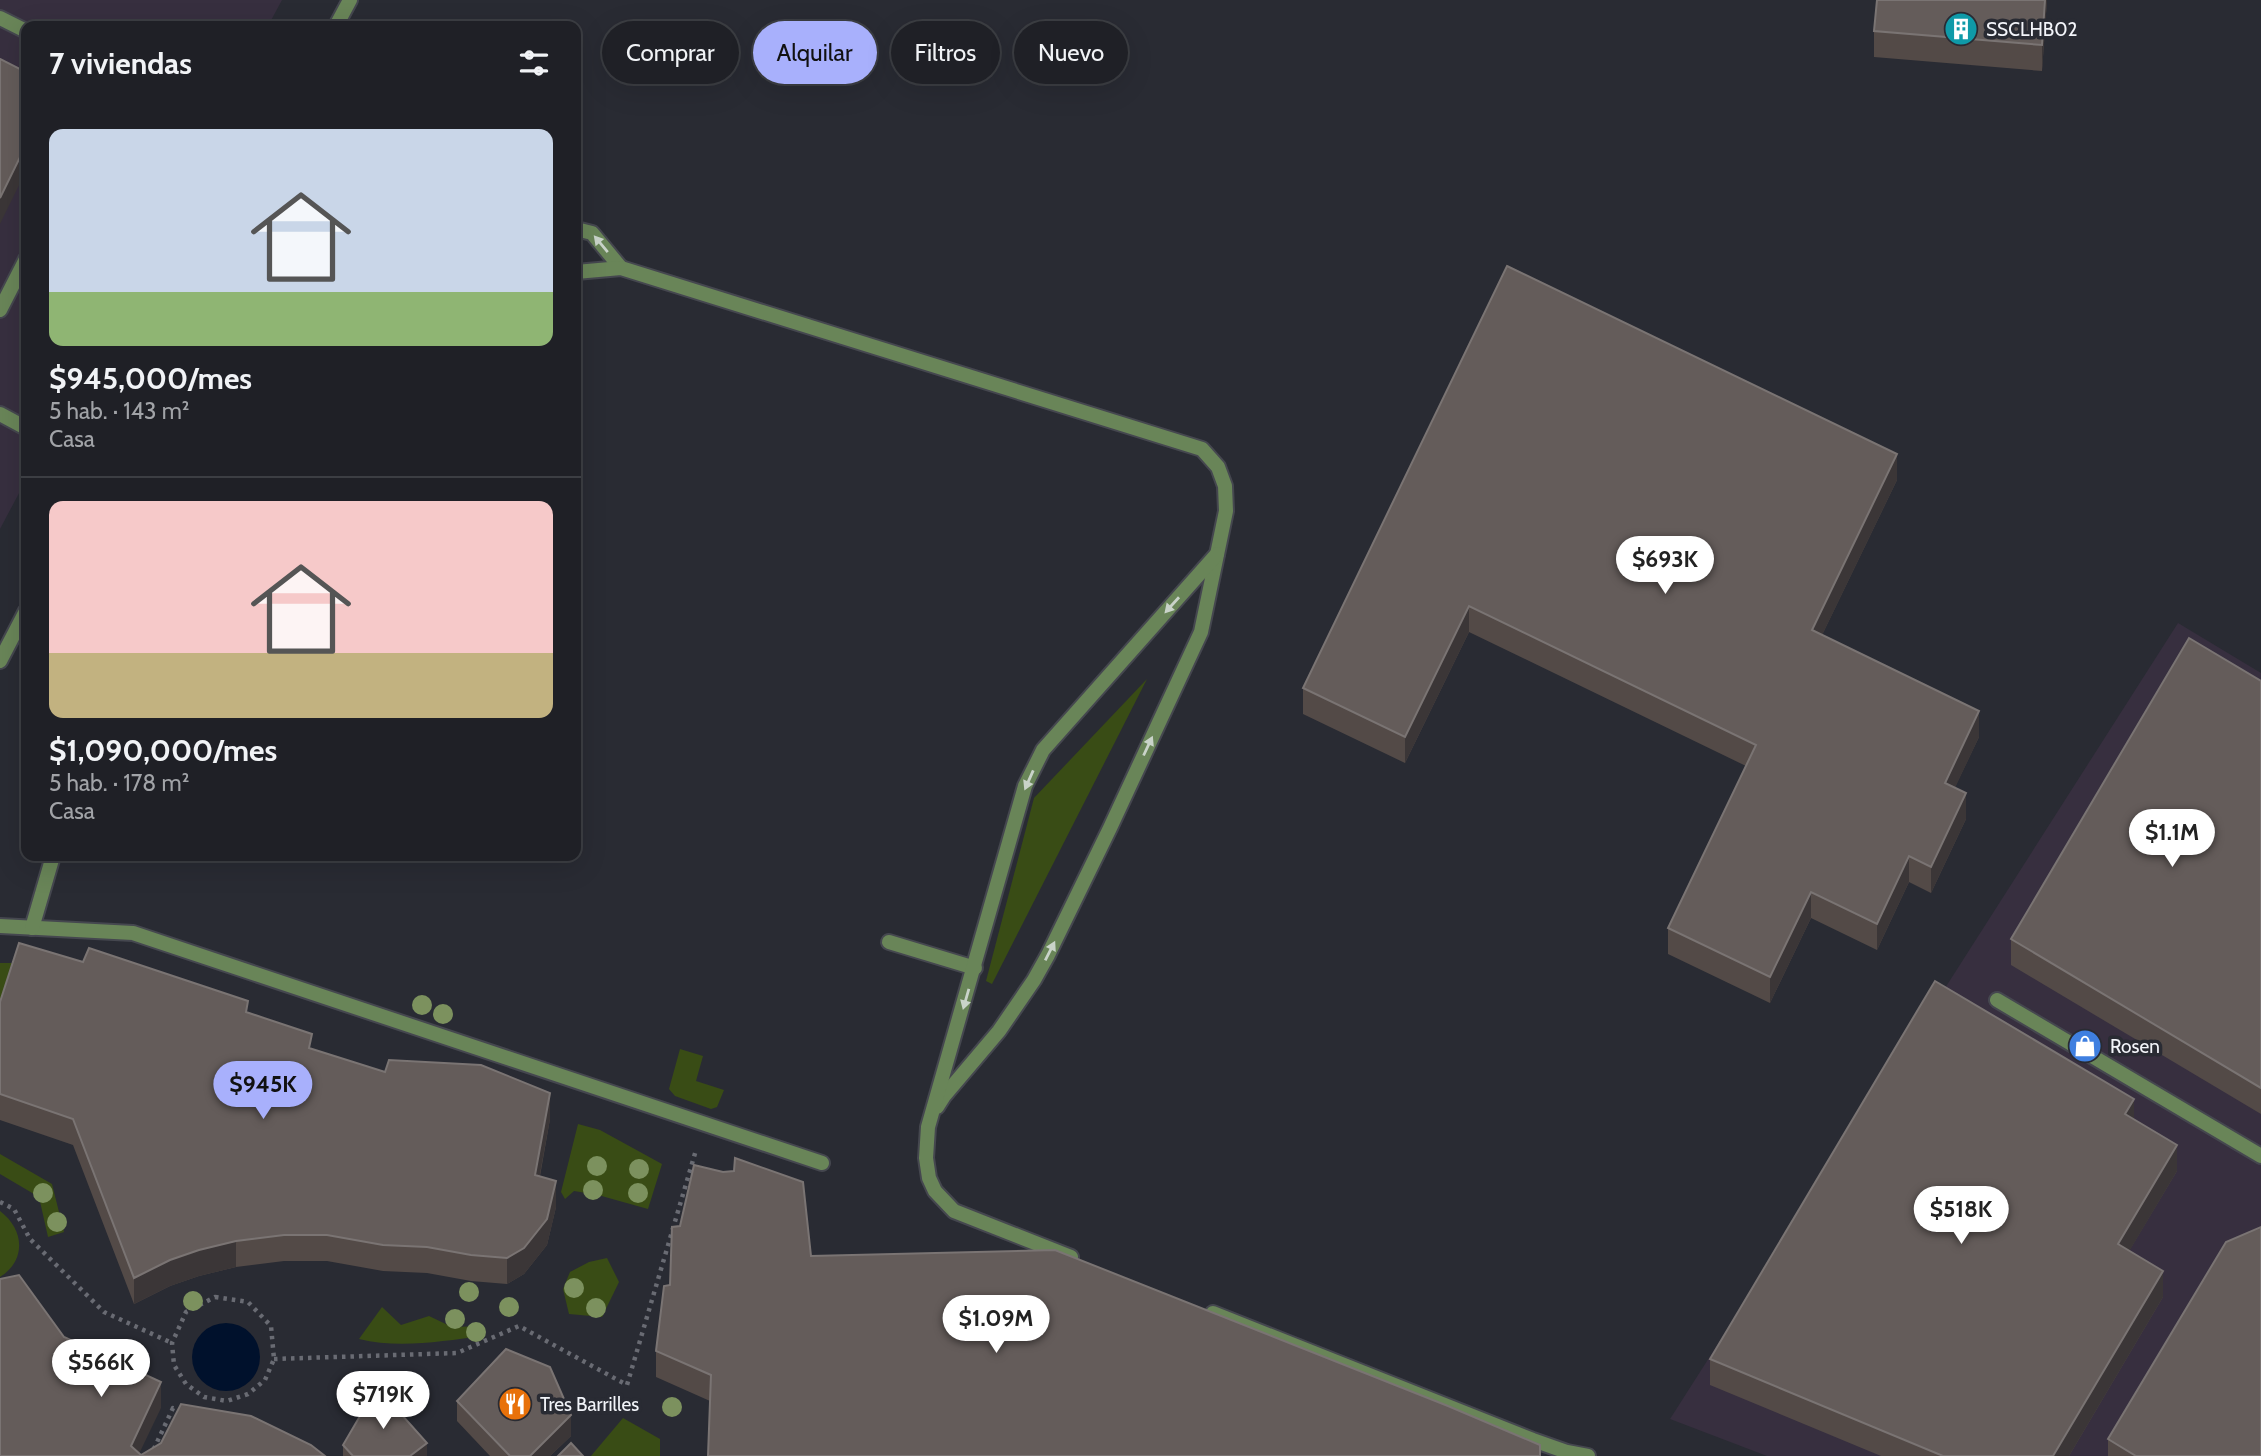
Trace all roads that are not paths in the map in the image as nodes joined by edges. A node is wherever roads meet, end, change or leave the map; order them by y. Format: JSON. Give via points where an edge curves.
{"nodes":[{"id":1,"x":351,"y":0,"type":"edge"},
{"id":2,"x":0,"y":18,"type":"edge"},
{"id":3,"x":339,"y":21,"type":"edge"},
{"id":4,"x":21,"y":28,"type":"edge"},
{"id":5,"x":581,"y":230,"type":"edge"},
{"id":6,"x":621,"y":268,"type":"junction"},
{"id":7,"x":21,"y":269,"type":"edge"},
{"id":8,"x":581,"y":272,"type":"edge"},
{"id":9,"x":0,"y":310,"type":"edge"},
{"id":10,"x":0,"y":414,"type":"edge"},
{"id":11,"x":21,"y":425,"type":"edge"},
{"id":12,"x":1217,"y":554,"type":"junction"},
{"id":13,"x":21,"y":621,"type":"edge"},
{"id":14,"x":0,"y":661,"type":"edge"},
{"id":15,"x":52,"y":861,"type":"edge"},
{"id":16,"x":0,"y":926,"type":"edge"},
{"id":17,"x":32,"y":928,"type":"junction"},
{"id":18,"x":889,"y":942,"type":"dead end"},
{"id":19,"x":975,"y":968,"type":"junction"},
{"id":20,"x":1997,"y":1000,"type":"dead end"},
{"id":21,"x":928,"y":1127,"type":"junction"},
{"id":22,"x":2261,"y":1156,"type":"edge"},
{"id":23,"x":822,"y":1163,"type":"dead end"},
{"id":24,"x":1087,"y":1263,"type":"edge"},
{"id":25,"x":1196,"y":1306,"type":"edge"},
{"id":26,"x":1588,"y":1456,"type":"edge"}],
"edges":[{"from":1,"to":3,"type":"street"},
{"from":2,"to":4,"type":"street"},
{"from":6,"to":5,"type":"street","one_way":true,"via":[[592,233]]},
{"from":6,"to":8,"type":"street"},
{"from":6,"to":12,"type":"street","via":[[1202,449],[1218,467],[1225,486],[1226,511]]},
{"from":7,"to":9,"type":"street"},
{"from":10,"to":11,"type":"street"},
{"from":12,"to":19,"type":"street","one_way":true,"via":[[1043,750],[1025,786]]},
{"from":21,"to":12,"type":"street","one_way":true,"via":[[944,1096],[999,1031],[1048,956],[1201,632]]},
{"from":13,"to":14,"type":"street"},
{"from":15,"to":17,"type":"street"},
{"from":16,"to":17,"type":"street"},
{"from":17,"to":23,"type":"street","via":[[133,933]]},
{"from":18,"to":19,"type":"street"},
{"from":19,"to":21,"type":"street","one_way":true},
{"from":20,"to":22,"type":"street"},
{"from":21,"to":24,"type":"street","via":[[929,1178],[954,1211]]},
{"from":25,"to":26,"type":"street","via":[[1533,1440]]}]}
